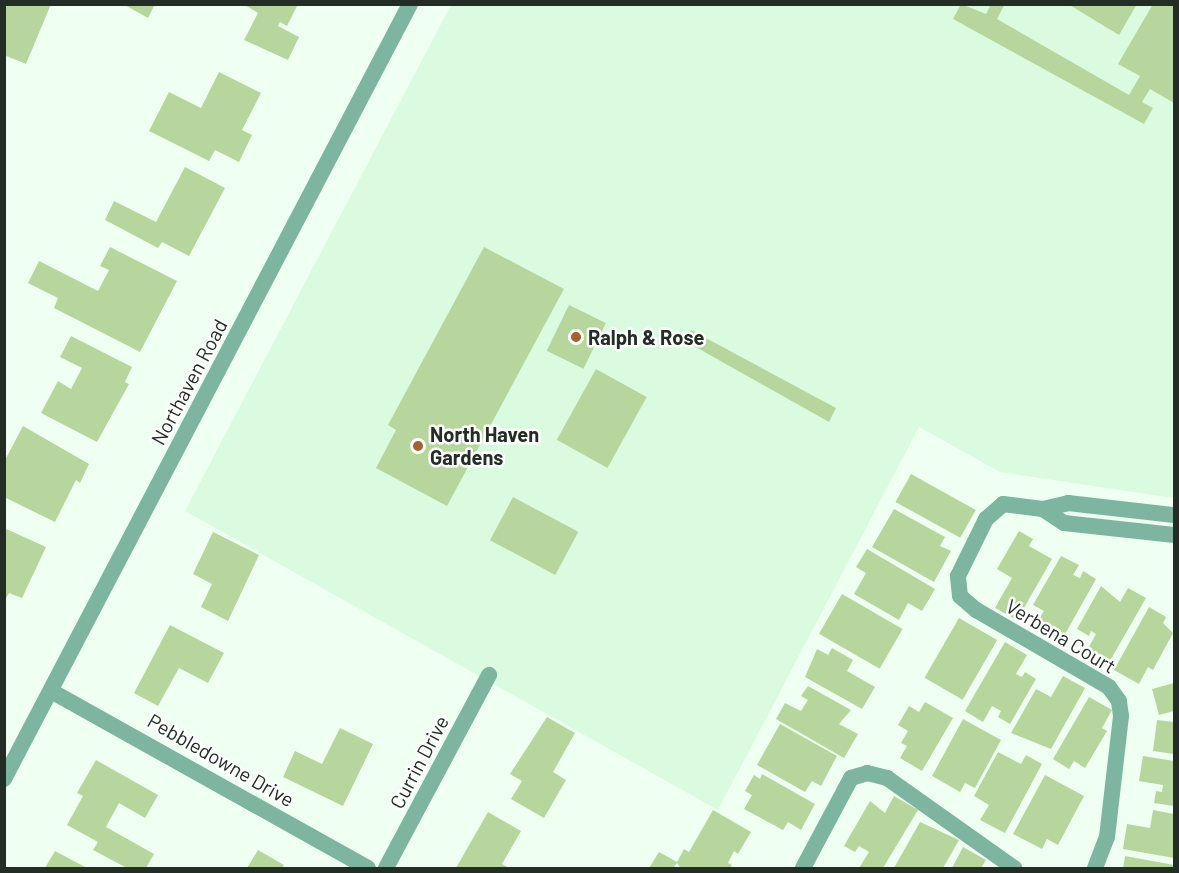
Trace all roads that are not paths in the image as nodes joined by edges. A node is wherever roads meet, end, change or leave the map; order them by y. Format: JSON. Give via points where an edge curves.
{"nodes":[{"id":1,"x":410,"y":4,"type":"edge"},
{"id":2,"x":1043,"y":509,"type":"junction"},
{"id":3,"x":1174,"y":515,"type":"edge"},
{"id":4,"x":1174,"y":535,"type":"edge"},
{"id":5,"x":489,"y":675,"type":"dead end"},
{"id":6,"x":51,"y":691,"type":"junction"},
{"id":7,"x":4,"y":779,"type":"edge"},
{"id":8,"x":804,"y":866,"type":"edge"},
{"id":9,"x":368,"y":868,"type":"edge"},
{"id":10,"x":386,"y":868,"type":"edge"},
{"id":11,"x":1014,"y":868,"type":"edge"},
{"id":12,"x":1095,"y":868,"type":"edge"}],
"edges":[{"from":1,"to":6,"type":"street","name":"Northaven Road"},
{"from":2,"to":3,"type":"street","via":[[1068,503]]},
{"from":2,"to":4,"type":"street","via":[[1064,523]]},
{"from":2,"to":12,"type":"street","name":"Verbena Court","via":[[1003,504],[986,519],[957,585],[960,596],[976,610],[1109,687],[1119,701],[1121,716],[1107,837]]},
{"from":5,"to":10,"type":"street","name":"Currin Drive"},
{"from":6,"to":7,"type":"street","name":"Northaven Road"},
{"from":6,"to":9,"type":"street","name":"Pebbledowne Drive"},
{"from":8,"to":11,"type":"street","via":[[851,778],[867,773],[887,778]]}]}
